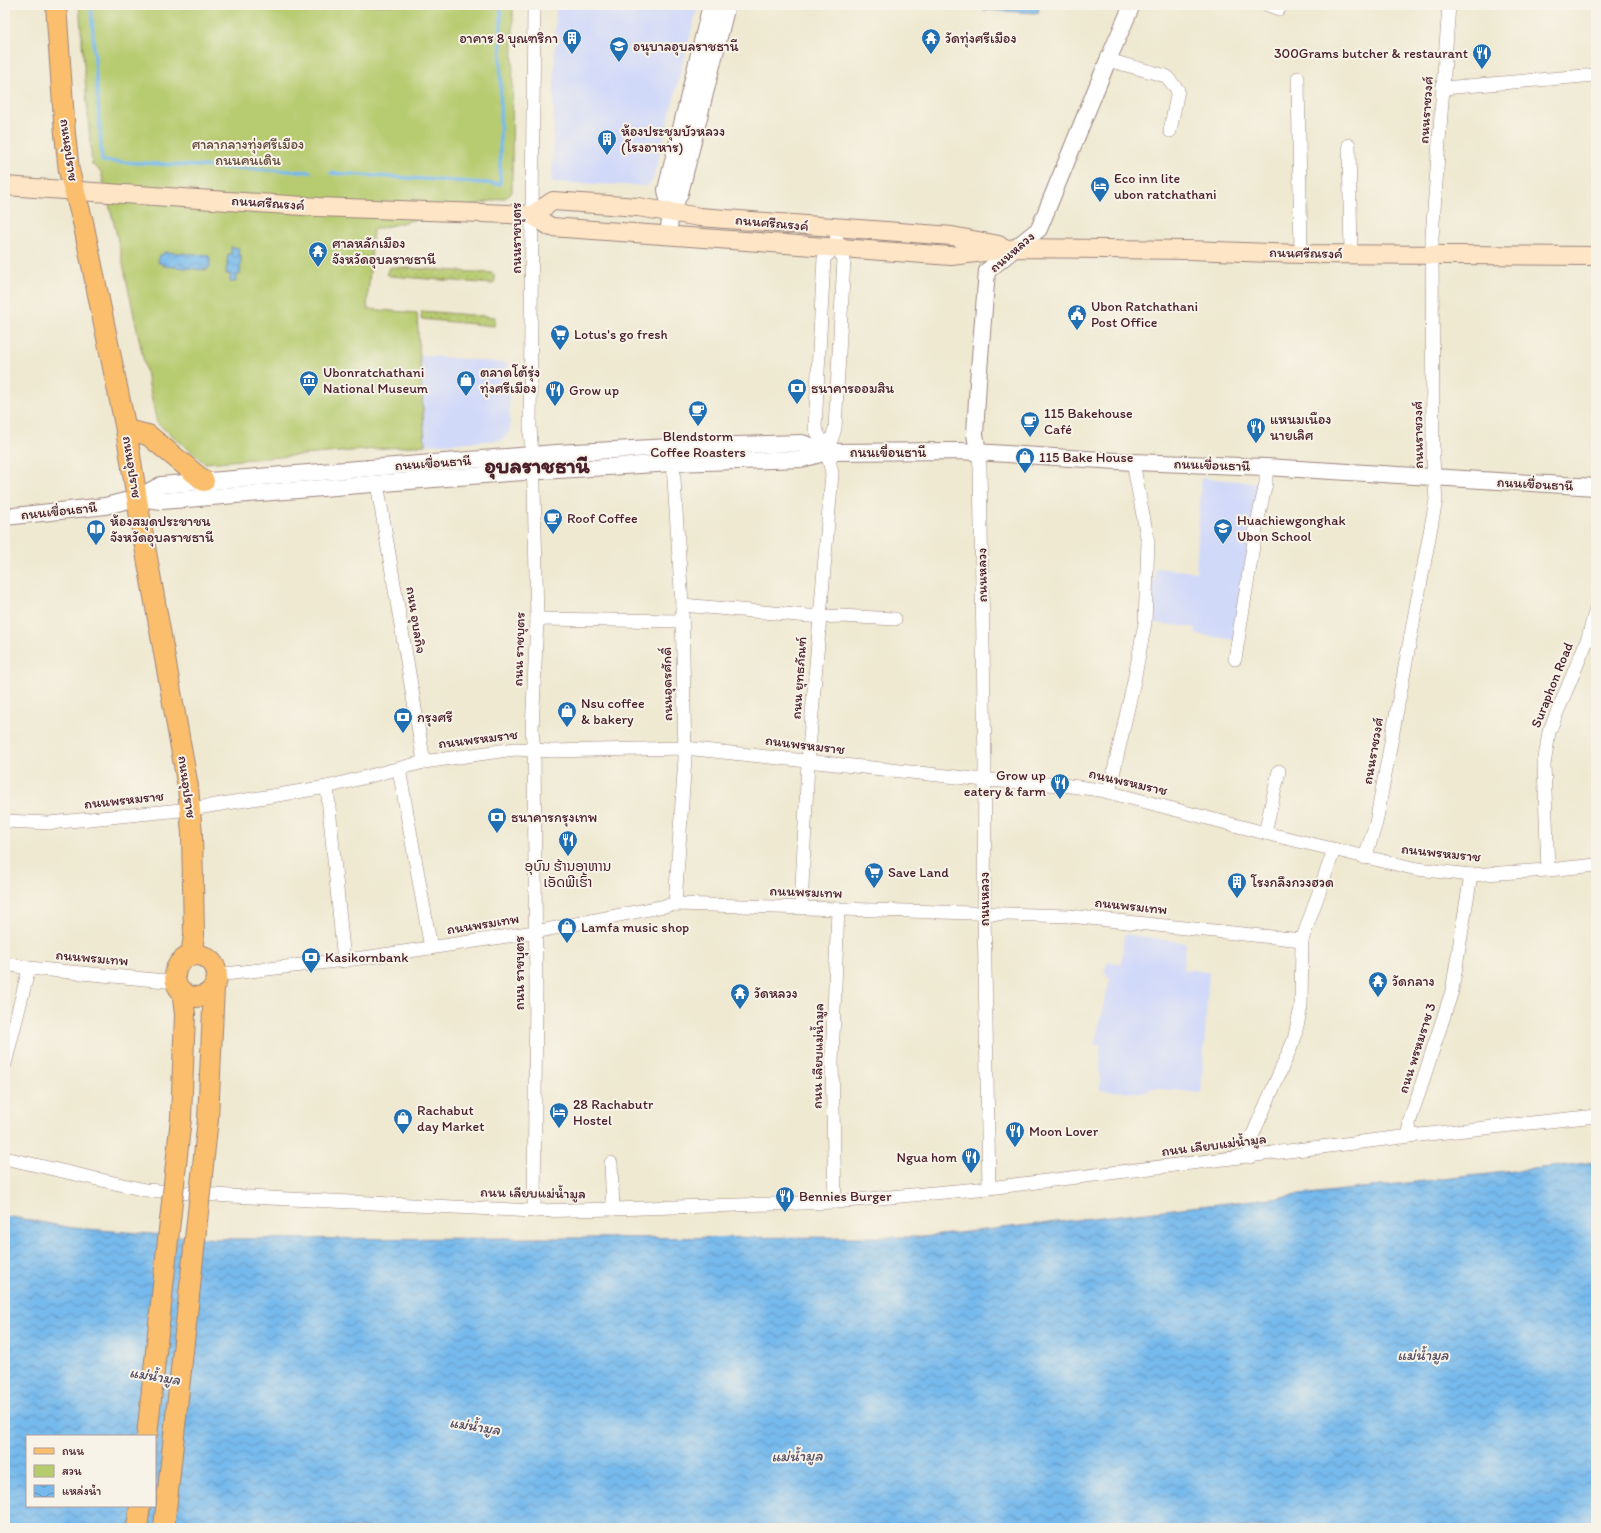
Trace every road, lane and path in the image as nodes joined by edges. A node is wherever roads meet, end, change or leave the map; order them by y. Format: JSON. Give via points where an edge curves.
{"nodes":[{"id":1,"x":56,"y":5,"type":"edge"},
{"id":2,"x":534,"y":5,"type":"edge"},
{"id":3,"x":711,"y":5,"type":"edge"},
{"id":4,"x":727,"y":5,"type":"edge"},
{"id":5,"x":1132,"y":5,"type":"edge"},
{"id":6,"x":1449,"y":5,"type":"edge"},
{"id":7,"x":1108,"y":60,"type":"junction"},
{"id":8,"x":1596,"y":75,"type":"edge"},
{"id":9,"x":1298,"y":78,"type":"dead end"},
{"id":10,"x":1444,"y":88,"type":"junction"},
{"id":11,"x":1170,"y":131,"type":"dead end"},
{"id":12,"x":1349,"y":145,"type":"dead end"},
{"id":13,"x":5,"y":186,"type":"edge"},
{"id":14,"x":74,"y":190,"type":"junction"},
{"id":15,"x":671,"y":212,"type":"junction"},
{"id":16,"x":532,"y":215,"type":"junction"},
{"id":17,"x":837,"y":228,"type":"junction"},
{"id":18,"x":668,"y":235,"type":"junction"},
{"id":19,"x":836,"y":247,"type":"junction"},
{"id":20,"x":1016,"y":248,"type":"junction"},
{"id":21,"x":1301,"y":254,"type":"junction"},
{"id":22,"x":1351,"y":254,"type":"junction"},
{"id":23,"x":1433,"y":254,"type":"junction"},
{"id":24,"x":1596,"y":256,"type":"edge"},
{"id":25,"x":126,"y":430,"type":"junction"},
{"id":26,"x":827,"y":452,"type":"junction"},
{"id":27,"x":978,"y":452,"type":"junction"},
{"id":28,"x":532,"y":455,"type":"junction"},
{"id":29,"x":672,"y":455,"type":"junction"},
{"id":30,"x":1133,"y":462,"type":"junction"},
{"id":31,"x":1266,"y":467,"type":"junction"},
{"id":32,"x":533,"y":472,"type":"junction"},
{"id":33,"x":376,"y":475,"type":"junction"},
{"id":34,"x":1434,"y":478,"type":"junction"},
{"id":35,"x":204,"y":481,"type":"junction"},
{"id":36,"x":1596,"y":487,"type":"edge"},
{"id":37,"x":137,"y":498,"type":"junction"},
{"id":38,"x":5,"y":516,"type":"edge"},
{"id":39,"x":682,"y":605,"type":"junction"},
{"id":40,"x":1596,"y":608,"type":"edge"},
{"id":41,"x":820,"y":617,"type":"junction"},
{"id":42,"x":537,"y":619,"type":"junction"},
{"id":43,"x":895,"y":619,"type":"dead end"},
{"id":44,"x":682,"y":622,"type":"junction"},
{"id":45,"x":1235,"y":659,"type":"dead end"},
{"id":46,"x":685,"y":748,"type":"junction"},
{"id":47,"x":534,"y":750,"type":"junction"},
{"id":48,"x":424,"y":762,"type":"junction"},
{"id":49,"x":808,"y":762,"type":"junction"},
{"id":50,"x":399,"y":769,"type":"junction"},
{"id":51,"x":1279,"y":770,"type":"dead end"},
{"id":52,"x":985,"y":780,"type":"junction"},
{"id":53,"x":327,"y":787,"type":"junction"},
{"id":54,"x":1109,"y":792,"type":"junction"},
{"id":55,"x":191,"y":809,"type":"junction"},
{"id":56,"x":5,"y":822,"type":"edge"},
{"id":57,"x":1265,"y":833,"type":"junction"},
{"id":58,"x":1334,"y":850,"type":"junction"},
{"id":59,"x":1366,"y":858,"type":"junction"},
{"id":60,"x":1596,"y":865,"type":"edge"},
{"id":61,"x":1548,"y":870,"type":"junction"},
{"id":62,"x":1471,"y":875,"type":"junction"},
{"id":63,"x":674,"y":904,"type":"junction"},
{"id":64,"x":801,"y":907,"type":"junction"},
{"id":65,"x":838,"y":909,"type":"junction"},
{"id":66,"x":984,"y":913,"type":"junction"},
{"id":67,"x":535,"y":932,"type":"junction"},
{"id":68,"x":1302,"y":940,"type":"junction"},
{"id":69,"x":431,"y":948,"type":"junction"},
{"id":70,"x":192,"y":956,"type":"junction"},
{"id":71,"x":344,"y":961,"type":"junction"},
{"id":72,"x":5,"y":964,"type":"edge"},
{"id":73,"x":29,"y":968,"type":"junction"},
{"id":74,"x":216,"y":981,"type":"junction"},
{"id":75,"x":179,"y":987,"type":"junction"},
{"id":76,"x":5,"y":1064,"type":"edge"},
{"id":77,"x":1596,"y":1116,"type":"edge"},
{"id":78,"x":1410,"y":1136,"type":"junction"},
{"id":79,"x":1251,"y":1157,"type":"junction"},
{"id":80,"x":5,"y":1158,"type":"edge"},
{"id":81,"x":611,"y":1163,"type":"dead end"},
{"id":82,"x":989,"y":1188,"type":"junction"},
{"id":83,"x":835,"y":1202,"type":"junction"},
{"id":84,"x":613,"y":1209,"type":"junction"},
{"id":85,"x":534,"y":1211,"type":"junction"},
{"id":86,"x":147,"y":1435,"type":"edge"},
{"id":87,"x":140,"y":1507,"type":"edge"},
{"id":88,"x":138,"y":1528,"type":"edge"},
{"id":89,"x":164,"y":1528,"type":"edge"}],
"edges":[{"from":1,"to":14,"type":"main road","name":"ถนนอุปราช","via":[[65,134]]},
{"from":2,"to":16,"type":"street","name":"ถนนราชบุตร"},
{"from":3,"to":15,"type":"street","via":[[666,190]]},
{"from":4,"to":15,"type":"street","via":[[680,193]]},
{"from":5,"to":7,"type":"street","name":"ถนนหลวง"},
{"from":6,"to":10,"type":"street","name":"ถนนราชวงศ์"},
{"from":7,"to":11,"type":"street","via":[[1166,76],[1178,90]]},
{"from":7,"to":20,"type":"street","name":"ถนนหลวง","via":[[1039,229]]},
{"from":8,"to":10,"type":"street"},
{"from":9,"to":21,"type":"street"},
{"from":10,"to":23,"type":"street","name":"ถนนราชวงศ์","via":[[1432,237]]},
{"from":12,"to":22,"type":"street"},
{"from":13,"to":14,"type":"main road","name":"ถนนศรีณรงค์"},
{"from":14,"to":16,"type":"main road","name":"ถนนศรีณรงค์","via":[[318,207]]},
{"from":14,"to":25,"type":"main road","name":"ถนนอุปราช","via":[[85,230]]},
{"from":15,"to":16,"type":"main road","name":"ถนนศรีณรงค์","via":[[553,201]]},
{"from":15,"to":17,"type":"main road","name":"ถนนศรีณรงค์","via":[[700,217]]},
{"from":15,"to":18,"type":"street"},
{"from":16,"to":18,"type":"main road","name":"ถนนศรีณรงค์","via":[[551,227]]},
{"from":16,"to":28,"type":"street","name":"ถนนราชบุตร"},
{"from":17,"to":19,"type":"street"},
{"from":17,"to":20,"type":"main road","name":"ถนนศรีณรงค์","via":[[952,236]]},
{"from":18,"to":19,"type":"main road","name":"ถนนศรีณรงค์"},
{"from":19,"to":20,"type":"main road","name":"ถนนศรีณรงค์","via":[[951,256]]},
{"from":19,"to":26,"type":"street","via":[[844,260],[835,429]]},
{"from":19,"to":26,"type":"street","name":"ถนน ยุทธภัณฑ์","via":[[824,258],[815,428]]},
{"from":20,"to":21,"type":"main road","name":"ถนนศรีณรงค์"},
{"from":20,"to":27,"type":"street","name":"ถนนหลวง","via":[[987,271],[978,378]]},
{"from":21,"to":22,"type":"main road","name":"ถนนศรีณรงค์"},
{"from":22,"to":23,"type":"main road","name":"ถนนศรีณรงค์"},
{"from":23,"to":24,"type":"main road","name":"ถนนศรีณรงค์"},
{"from":23,"to":34,"type":"street","name":"ถนนราชวงศ์"},
{"from":25,"to":35,"type":"main road","via":[[148,435]]},
{"from":25,"to":37,"type":"main road","name":"ถนนอุปราช"},
{"from":26,"to":27,"type":"street","name":"ถนนเขื่อนธานี"},
{"from":26,"to":29,"type":"street","name":"ถนนเขื่อนธานี","via":[[802,443]]},
{"from":26,"to":41,"type":"street","name":"ถนน ยุทธภัณฑ์","via":[[832,473]]},
{"from":27,"to":30,"type":"street","name":"ถนนเขื่อนธานี"},
{"from":27,"to":52,"type":"street","name":"ถนนหลวง"},
{"from":28,"to":29,"type":"street","name":"ถนนเขื่อนธานี"},
{"from":28,"to":32,"type":"street","name":"ถนนราชบุตร"},
{"from":28,"to":33,"type":"street","name":"ถนนเขื่อนธานี"},
{"from":29,"to":32,"type":"street","name":"ถนนเขื่อนธานี"},
{"from":29,"to":39,"type":"street","name":"ถนนอุดรศักดิ์"},
{"from":30,"to":31,"type":"street","name":"ถนนเขื่อนธานี"},
{"from":30,"to":54,"type":"street","via":[[1148,542],[1145,623]]},
{"from":31,"to":34,"type":"street","name":"ถนนเขื่อนธานี"},
{"from":31,"to":45,"type":"street","via":[[1266,483],[1256,528]]},
{"from":32,"to":33,"type":"street","name":"ถนนเขื่อนธานี"},
{"from":32,"to":42,"type":"street","name":"ถนน ราชบุตร"},
{"from":33,"to":35,"type":"street","name":"ถนนเขื่อนธานี"},
{"from":33,"to":37,"type":"street","name":"ถนนเขื่อนธานี","via":[[162,501]]},
{"from":33,"to":48,"type":"street","name":"ถนน อุบลกิจ"},
{"from":34,"to":36,"type":"street","name":"ถนนเขื่อนธานี"},
{"from":34,"to":59,"type":"street","name":"ถนนราชวงศ์","via":[[1436,500],[1376,823]]},
{"from":35,"to":37,"type":"street","name":"ถนนเขื่อนธานี","via":[[161,485]]},
{"from":37,"to":38,"type":"street","name":"ถนนเขื่อนธานี","via":[[105,506]]},
{"from":37,"to":55,"type":"main road","name":"ถนนอุปราช"},
{"from":39,"to":41,"type":"street"},
{"from":39,"to":44,"type":"street","name":"ถนนอุดรศักดิ์"},
{"from":40,"to":61,"type":"street","name":"Suraphon Road","via":[[1588,638],[1549,732],[1544,765]]},
{"from":41,"to":43,"type":"street"},
{"from":41,"to":49,"type":"street","name":"ถนน ยุทธภัณฑ์"},
{"from":42,"to":44,"type":"street"},
{"from":42,"to":47,"type":"street","name":"ถนน ราชบุตร","via":[[532,731]]},
{"from":44,"to":46,"type":"street","name":"ถนนอุดรศักดิ์"},
{"from":46,"to":47,"type":"street","name":"ถนนพรหมราช"},
{"from":46,"to":49,"type":"street","name":"ถนนพรหมราช"},
{"from":46,"to":63,"type":"street","name":"ถนนอุดรศักดิ์"},
{"from":47,"to":48,"type":"street","name":"ถนนพรหมราช","via":[[515,749]]},
{"from":47,"to":67,"type":"street","name":"ถนน ราชบุตร"},
{"from":48,"to":50,"type":"street","name":"ถนนพรหมราช"},
{"from":49,"to":52,"type":"street","name":"ถนนพรหมราช"},
{"from":49,"to":64,"type":"street","name":"ถนน ยุทธภัณฑ์"},
{"from":50,"to":53,"type":"street","name":"ถนนพรหมราช"},
{"from":50,"to":69,"type":"street"},
{"from":51,"to":57,"type":"street"},
{"from":52,"to":54,"type":"street","name":"ถนนพรหมราช","via":[[1063,785]]},
{"from":52,"to":66,"type":"street","name":"ถนนหลวง"},
{"from":53,"to":55,"type":"street","name":"ถนนพรหมราช"},
{"from":53,"to":71,"type":"street"},
{"from":54,"to":57,"type":"street","name":"ถนนพรหมราช"},
{"from":55,"to":56,"type":"street","name":"ถนนพรหมราช","via":[[49,824]]},
{"from":55,"to":70,"type":"main road","name":"ถนนอุปราช","via":[[194,935]]},
{"from":57,"to":58,"type":"street","name":"ถนนพรหมราช"},
{"from":58,"to":59,"type":"street","name":"ถนนพรหมราช"},
{"from":58,"to":68,"type":"street"},
{"from":59,"to":62,"type":"street","name":"ถนนพรหมราช","via":[[1417,869]]},
{"from":60,"to":61,"type":"street","name":"ถนนพรหมราช"},
{"from":61,"to":62,"type":"street","name":"ถนนพรหมราช"},
{"from":62,"to":78,"type":"street","name":"ถนน พรหมราช 3","via":[[1452,991],[1409,1123]]},
{"from":63,"to":64,"type":"street","name":"ถนนพรมเทพ"},
{"from":63,"to":67,"type":"street","name":"ถนนพรมเทพ"},
{"from":64,"to":65,"type":"street","name":"ถนนพรมเทพ"},
{"from":65,"to":66,"type":"street","name":"ถนนพรมเทพ"},
{"from":65,"to":83,"type":"street","name":"ถนน เลียบแม่น้ำมูล","via":[[832,1062]]},
{"from":66,"to":68,"type":"street","name":"ถนนพรมเทพ","via":[[1069,916]]},
{"from":66,"to":82,"type":"street","name":"ถนนหลวง"},
{"from":67,"to":69,"type":"street","name":"ถนนพรมเทพ"},
{"from":67,"to":85,"type":"street","name":"ถนน ราชบุตร"},
{"from":68,"to":79,"type":"street","via":[[1301,1007],[1294,1040],[1250,1141]]},
{"from":69,"to":71,"type":"street","name":"ถนนพรมเทพ"},
{"from":70,"to":74,"type":"main road","via":[[198,955],[213,964]]},
{"from":70,"to":75,"type":"main road","via":[[178,966],[176,971]]},
{"from":71,"to":74,"type":"street","name":"ถนนพรมเทพ"},
{"from":72,"to":73,"type":"street","name":"ถนนพรมเทพ"},
{"from":73,"to":75,"type":"street","name":"ถนนพรมเทพ"},
{"from":73,"to":76,"type":"street"},
{"from":74,"to":75,"type":"main road","via":[[208,993],[202,996],[195,997]]},
{"from":74,"to":89,"type":"main road","bridge":true,"via":[[208,1119]]},
{"from":75,"to":86,"type":"main road","bridge":true,"via":[[185,1014],[181,1118]]},
{"from":77,"to":78,"type":"street","name":"ถนน เลียบแม่น้ำมูล"},
{"from":78,"to":79,"type":"street","name":"ถนน เลียบแม่น้ำมูล"},
{"from":79,"to":82,"type":"street","name":"ถนน เลียบแม่น้ำมูล"},
{"from":80,"to":85,"type":"street","name":"ถนน เลียบแม่น้ำมูล","via":[[145,1190]]},
{"from":81,"to":84,"type":"street"},
{"from":82,"to":83,"type":"street","name":"ถนน เลียบแม่น้ำมูล"},
{"from":83,"to":84,"type":"street","name":"ถนน เลียบแม่น้ำมูล"},
{"from":84,"to":85,"type":"street","name":"ถนน เลียบแม่น้ำมูล"},
{"from":87,"to":88,"type":"main road"}]}
